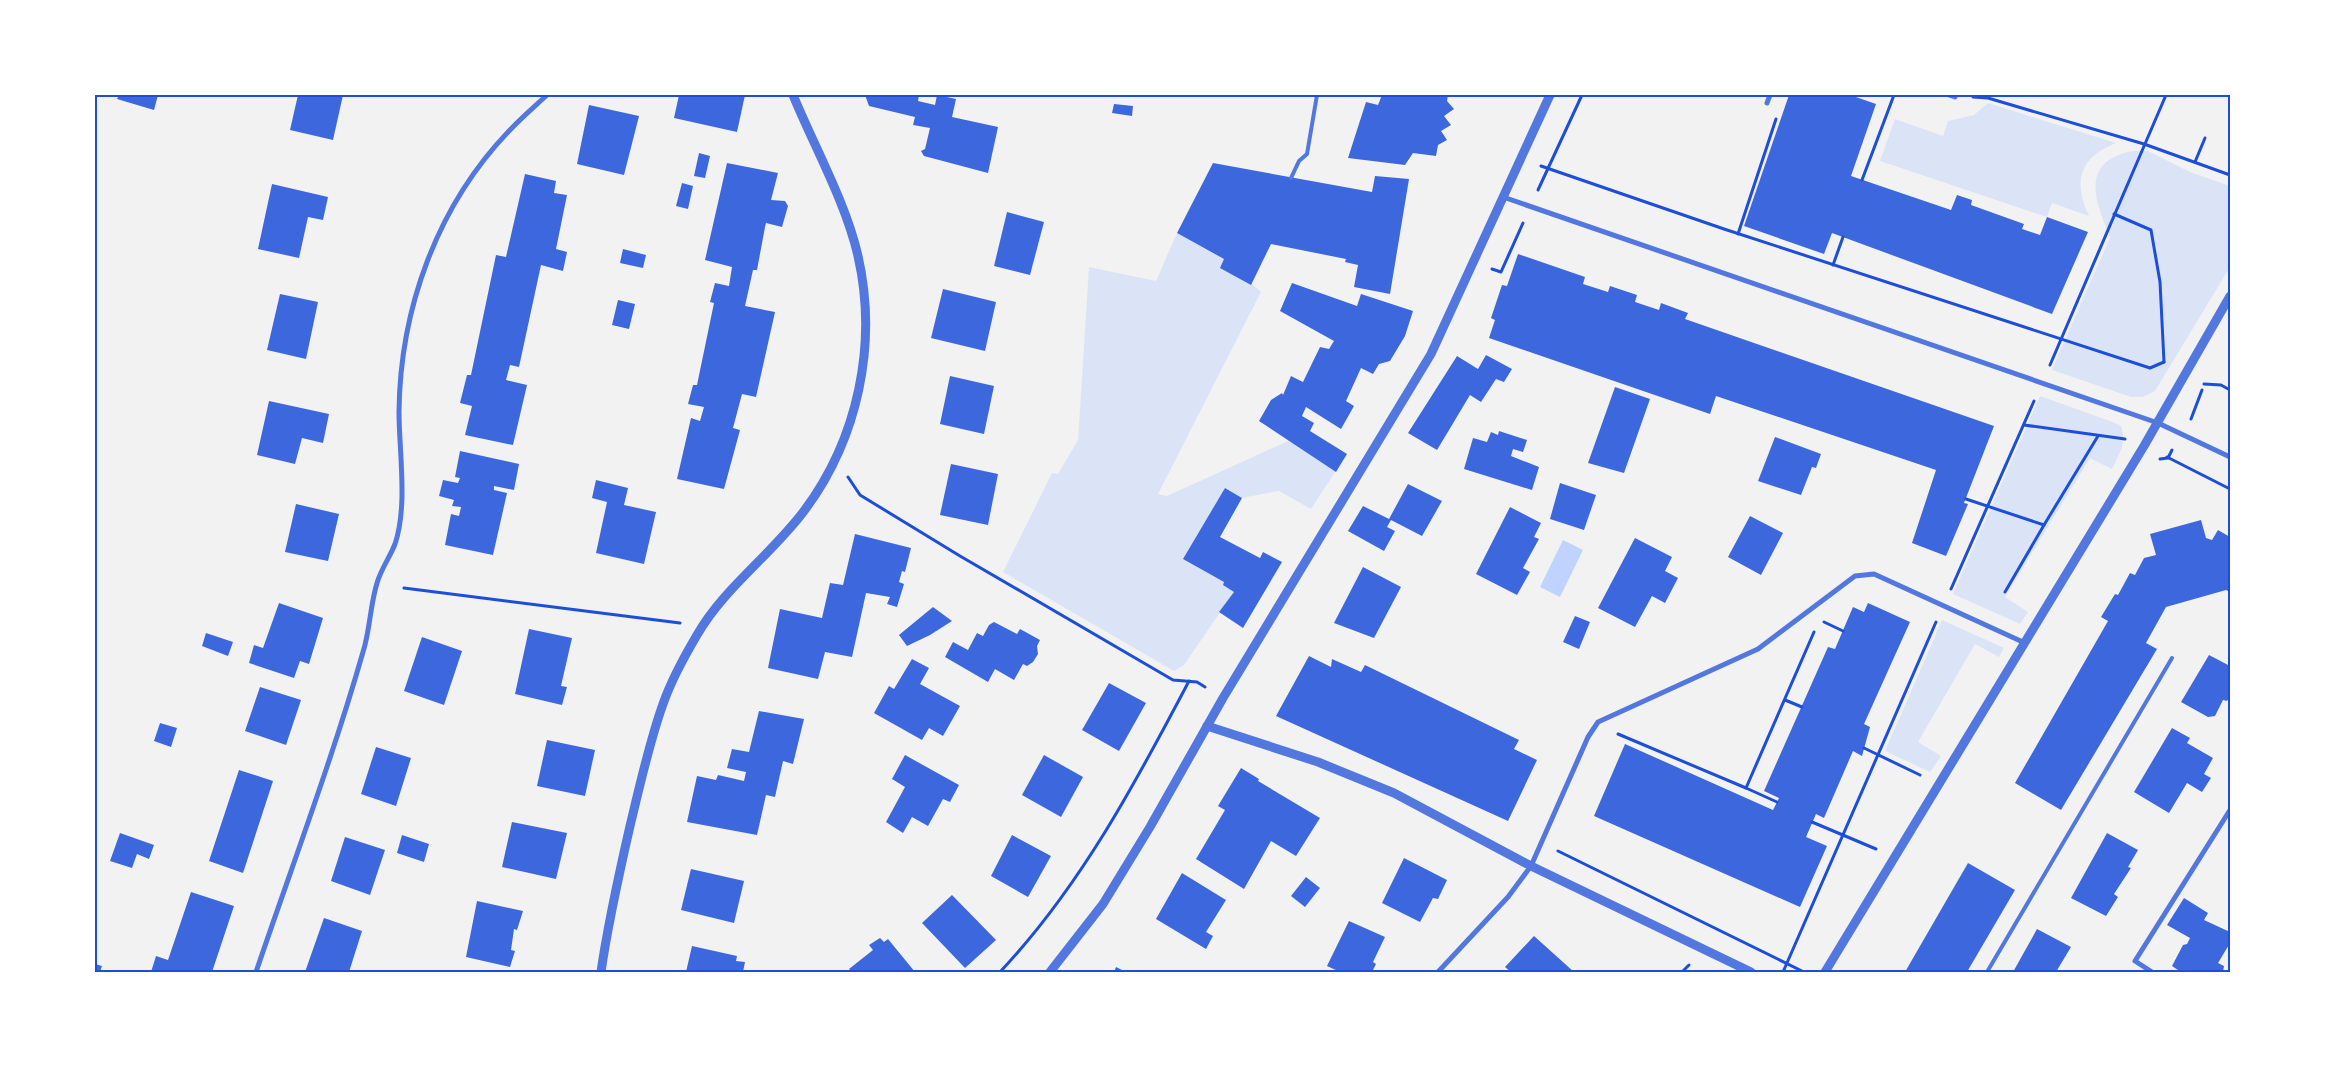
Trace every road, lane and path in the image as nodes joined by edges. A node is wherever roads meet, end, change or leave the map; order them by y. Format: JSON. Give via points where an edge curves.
{"nodes":[{"id":1,"x":547,"y":95,"type":"edge"},
{"id":2,"x":793,"y":95,"type":"edge"},
{"id":3,"x":1317,"y":95,"type":"edge"},
{"id":4,"x":1550,"y":95,"type":"edge"},
{"id":5,"x":1582,"y":95,"type":"edge"},
{"id":6,"x":1770,"y":95,"type":"edge"},
{"id":7,"x":1894,"y":95,"type":"edge"},
{"id":8,"x":2166,"y":95,"type":"edge"},
{"id":9,"x":1952,"y":96,"type":"edge"},
{"id":10,"x":1767,"y":103,"type":"dead end"},
{"id":11,"x":1778,"y":114,"type":"dead end"},
{"id":12,"x":2206,"y":138,"type":"dead end"},
{"id":13,"x":2144,"y":144,"type":"junction"},
{"id":14,"x":2195,"y":162,"type":"junction"},
{"id":15,"x":1548,"y":168,"type":"junction"},
{"id":16,"x":2230,"y":174,"type":"edge"},
{"id":17,"x":1291,"y":178,"type":"dead end"},
{"id":18,"x":1862,"y":180,"type":"dead end"},
{"id":19,"x":1503,"y":197,"type":"junction"},
{"id":20,"x":1530,"y":207,"type":"junction"},
{"id":21,"x":2114,"y":214,"type":"junction"},
{"id":22,"x":1738,"y":234,"type":"junction"},
{"id":23,"x":1843,"y":237,"type":"dead end"},
{"id":24,"x":1832,"y":265,"type":"junction"},
{"id":25,"x":1502,"y":272,"type":"dead end"},
{"id":26,"x":2230,"y":296,"type":"edge"},
{"id":27,"x":2060,"y":339,"type":"junction"},
{"id":28,"x":2042,"y":383,"type":"junction"},
{"id":29,"x":2205,"y":384,"type":"dead end"},
{"id":30,"x":2230,"y":390,"type":"edge"},
{"id":31,"x":2158,"y":423,"type":"junction"},
{"id":32,"x":2024,"y":425,"type":"junction"},
{"id":33,"x":2098,"y":436,"type":"junction"},
{"id":34,"x":2124,"y":438,"type":"dead end"},
{"id":35,"x":2230,"y":457,"type":"edge"},
{"id":36,"x":2168,"y":458,"type":"dead end"},
{"id":37,"x":832,"y":468,"type":"junction"},
{"id":38,"x":2230,"y":489,"type":"edge"},
{"id":39,"x":1966,"y":499,"type":"dead end"},
{"id":40,"x":1988,"y":506,"type":"junction"},
{"id":41,"x":2044,"y":525,"type":"junction"},
{"id":42,"x":404,"y":588,"type":"dead end"},
{"id":43,"x":2005,"y":592,"type":"dead end"},
{"id":44,"x":1830,"y":594,"type":"junction"},
{"id":45,"x":1943,"y":607,"type":"junction"},
{"id":46,"x":1815,"y":629,"type":"dead end"},
{"id":47,"x":1843,"y":630,"type":"dead end"},
{"id":48,"x":699,"y":632,"type":"junction"},
{"id":49,"x":2024,"y":643,"type":"junction"},
{"id":50,"x":2172,"y":658,"type":"dead end"},
{"id":51,"x":1189,"y":682,"type":"junction"},
{"id":52,"x":1223,"y":698,"type":"junction"},
{"id":53,"x":1785,"y":700,"type":"junction"},
{"id":54,"x":1802,"y":707,"type":"dead end"},
{"id":55,"x":1596,"y":725,"type":"junction"},
{"id":56,"x":1207,"y":726,"type":"junction"},
{"id":57,"x":1864,"y":748,"type":"dead end"},
{"id":58,"x":1878,"y":756,"type":"junction"},
{"id":59,"x":1940,"y":784,"type":"junction"},
{"id":60,"x":1746,"y":788,"type":"junction"},
{"id":61,"x":1777,"y":802,"type":"dead end"},
{"id":62,"x":2230,"y":810,"type":"edge"},
{"id":63,"x":1812,"y":822,"type":"dead end"},
{"id":64,"x":1844,"y":835,"type":"junction"},
{"id":65,"x":1542,"y":843,"type":"junction"},
{"id":66,"x":1896,"y":856,"type":"junction"},
{"id":67,"x":1531,"y":866,"type":"junction"},
{"id":68,"x":1786,"y":963,"type":"junction"},
{"id":69,"x":256,"y":972,"type":"edge"},
{"id":70,"x":601,"y":972,"type":"edge"},
{"id":71,"x":1000,"y":972,"type":"edge"},
{"id":72,"x":1050,"y":972,"type":"edge"},
{"id":73,"x":1438,"y":972,"type":"edge"},
{"id":74,"x":1751,"y":972,"type":"edge"},
{"id":75,"x":1783,"y":972,"type":"edge"},
{"id":76,"x":1804,"y":972,"type":"edge"},
{"id":77,"x":1825,"y":972,"type":"edge"},
{"id":78,"x":1987,"y":972,"type":"edge"},
{"id":79,"x":2152,"y":972,"type":"edge"}],
"edges":[{"from":1,"to":69,"type":"street","via":[[508,132],[476,171],[445,222],[412,303],[402,352],[399,413],[402,461],[395,544],[378,581],[364,650]]},
{"from":2,"to":37,"type":"street","via":[[847,219],[864,288],[860,387],[852,418]]},
{"from":3,"to":17,"type":"lane","via":[[1307,154],[1299,161]]},
{"from":4,"to":19,"type":"street"},
{"from":5,"to":15,"type":"path"},
{"from":6,"to":10,"type":"street"},
{"from":7,"to":18,"type":"path"},
{"from":8,"to":13,"type":"path"},
{"from":9,"to":13,"type":"path","via":[[1988,98]]},
{"from":11,"to":22,"type":"path"},
{"from":12,"to":14,"type":"path"},
{"from":13,"to":14,"type":"path"},
{"from":13,"to":21,"type":"path"},
{"from":14,"to":16,"type":"path"},
{"from":15,"to":20,"type":"path"},
{"from":15,"to":22,"type":"path"},
{"from":19,"to":20,"type":"street"},
{"from":19,"to":52,"type":"street","via":[[1430,354]]},
{"from":20,"to":25,"type":"path"},
{"from":20,"to":28,"type":"street"},
{"from":21,"to":27,"type":"path"},
{"from":21,"to":27,"type":"path","via":[[2151,230],[2160,282],[2164,362],[2150,368]]},
{"from":22,"to":24,"type":"path"},
{"from":23,"to":24,"type":"path"},
{"from":24,"to":27,"type":"path"},
{"from":26,"to":31,"type":"street"},
{"from":27,"to":28,"type":"path"},
{"from":28,"to":31,"type":"street"},
{"from":28,"to":32,"type":"path"},
{"from":29,"to":30,"type":"path","via":[[2221,385]]},
{"from":31,"to":35,"type":"street"},
{"from":31,"to":49,"type":"street"},
{"from":32,"to":33,"type":"path"},
{"from":32,"to":40,"type":"path"},
{"from":33,"to":34,"type":"path"},
{"from":33,"to":41,"type":"path"},
{"from":36,"to":38,"type":"path"},
{"from":37,"to":48,"type":"street","via":[[802,514],[726,595]]},
{"from":37,"to":51,"type":"path","via":[[847,475],[860,495],[960,556],[1173,680]]},
{"from":39,"to":40,"type":"path"},
{"from":40,"to":41,"type":"path"},
{"from":40,"to":45,"type":"path"},
{"from":41,"to":43,"type":"path"},
{"from":42,"to":48,"type":"path","via":[[655,618],[678,622]]},
{"from":44,"to":45,"type":"street","via":[[1855,576],[1874,574]]},
{"from":44,"to":47,"type":"path","via":[[1819,620]]},
{"from":44,"to":55,"type":"street","via":[[1758,649]]},
{"from":45,"to":49,"type":"street"},
{"from":45,"to":58,"type":"path"},
{"from":46,"to":53,"type":"path"},
{"from":48,"to":70,"type":"street","via":[[663,704],[641,781]]},
{"from":49,"to":59,"type":"street"},
{"from":50,"to":78,"type":"lane"},
{"from":51,"to":52,"type":"path","via":[[1197,682]]},
{"from":51,"to":71,"type":"path","via":[[1138,779],[1069,888],[1022,950]]},
{"from":52,"to":56,"type":"street"},
{"from":53,"to":54,"type":"path"},
{"from":53,"to":60,"type":"path"},
{"from":55,"to":60,"type":"path"},
{"from":55,"to":65,"type":"street"},
{"from":56,"to":67,"type":"street","via":[[1364,780]]},
{"from":56,"to":72,"type":"street","via":[[1103,904]]},
{"from":57,"to":58,"type":"path"},
{"from":58,"to":59,"type":"path"},
{"from":58,"to":64,"type":"path"},
{"from":59,"to":66,"type":"street"},
{"from":60,"to":61,"type":"path"},
{"from":62,"to":79,"type":"street","via":[[2136,961]]},
{"from":63,"to":64,"type":"path"},
{"from":64,"to":66,"type":"path"},
{"from":64,"to":68,"type":"path"},
{"from":65,"to":67,"type":"street"},
{"from":65,"to":68,"type":"path"},
{"from":66,"to":77,"type":"street"},
{"from":67,"to":73,"type":"street","via":[[1508,897]]},
{"from":67,"to":74,"type":"street"},
{"from":68,"to":75,"type":"path"},
{"from":68,"to":76,"type":"path"}]}
